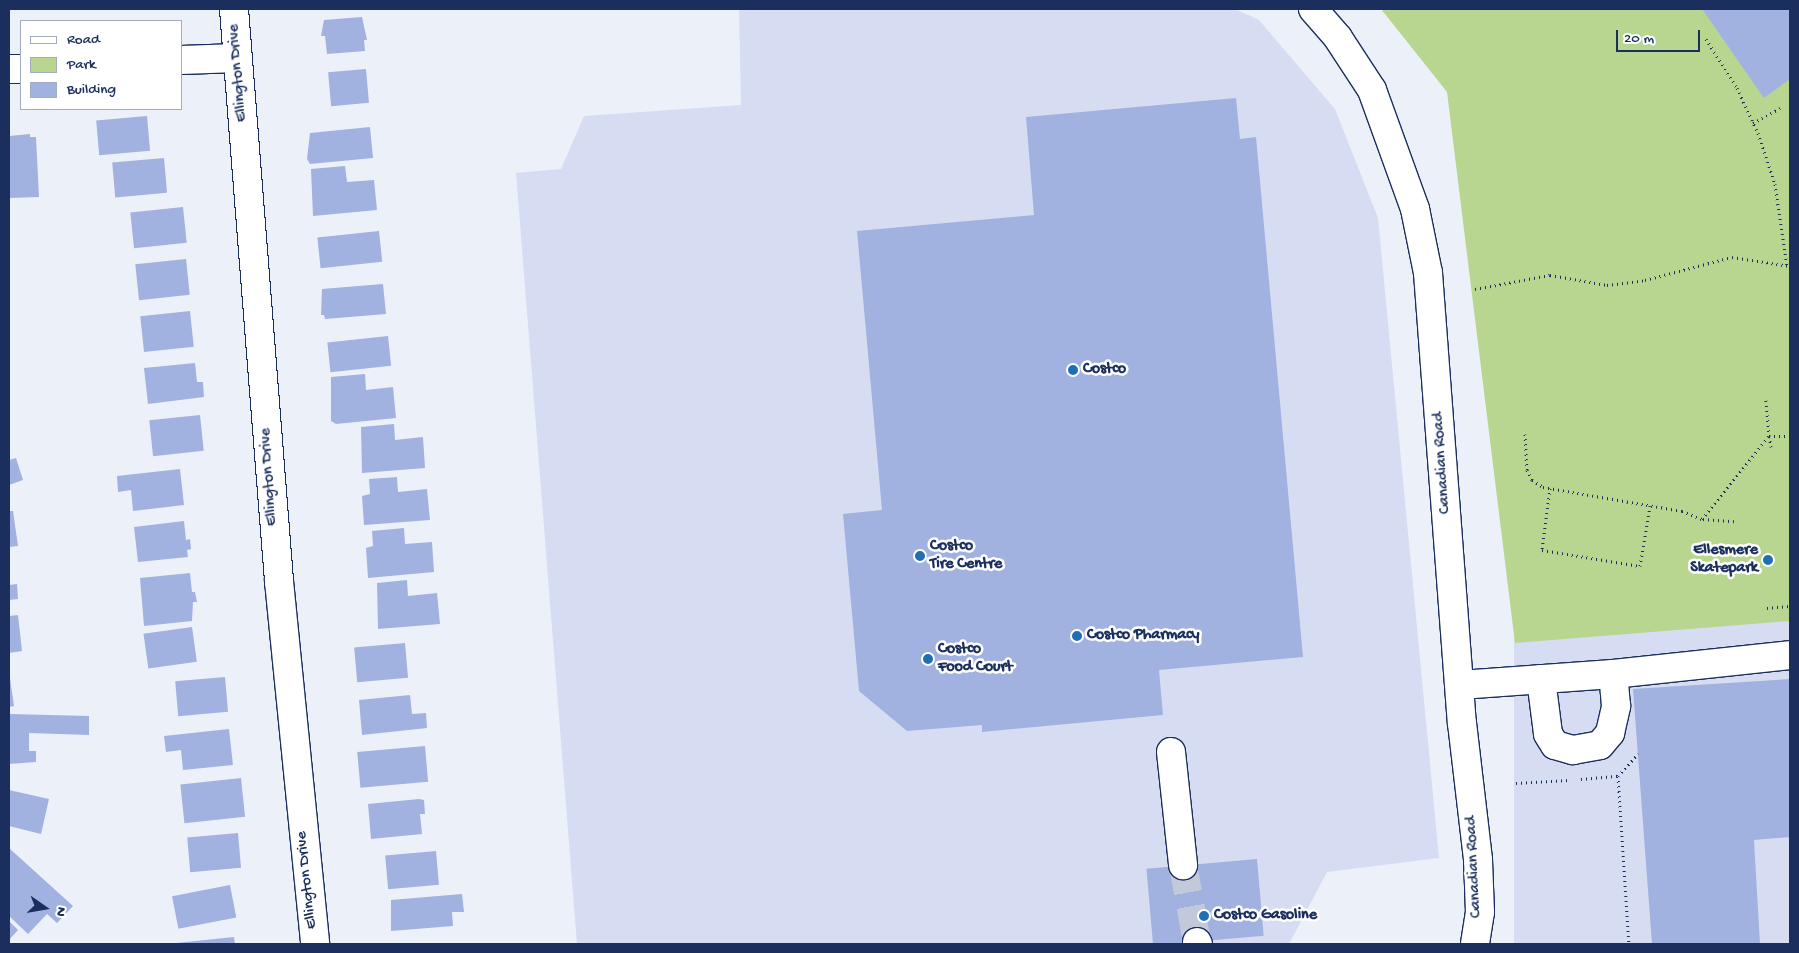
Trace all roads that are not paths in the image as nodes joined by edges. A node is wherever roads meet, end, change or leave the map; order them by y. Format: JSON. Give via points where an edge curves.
{"nodes":[{"id":1,"x":234,"y":9,"type":"edge"},
{"id":2,"x":1313,"y":9,"type":"edge"},
{"id":3,"x":238,"y":58,"type":"junction"},
{"id":4,"x":182,"y":60,"type":"edge"},
{"id":5,"x":1790,"y":655,"type":"edge"},
{"id":6,"x":1613,"y":674,"type":"junction"},
{"id":7,"x":1541,"y":679,"type":"junction"},
{"id":8,"x":1460,"y":685,"type":"junction"},
{"id":9,"x":1171,"y":752,"type":"dead end"},
{"id":10,"x":1183,"y":865,"type":"tunnel mouth"},
{"id":11,"x":315,"y":944,"type":"edge"},
{"id":12,"x":1475,"y":944,"type":"edge"}],
"edges":[{"from":1,"to":3,"type":"street","name":"Ellington Drive"},
{"from":2,"to":8,"type":"street","name":"Canadian Road","via":[[1338,38],[1372,90],[1416,209],[1428,273]]},
{"from":3,"to":4,"type":"street"},
{"from":3,"to":11,"type":"street","name":"Ellington Drive","via":[[278,581]]},
{"from":5,"to":6,"type":"street"},
{"from":6,"to":7,"type":"street"},
{"from":6,"to":7,"type":"street","via":[[1616,706],[1610,733],[1600,745],[1573,750],[1555,745],[1548,734]]},
{"from":7,"to":8,"type":"street"},
{"from":8,"to":12,"type":"street","name":"Canadian Road","via":[[1478,860],[1480,912]]},
{"from":9,"to":10,"type":"street"}]}
